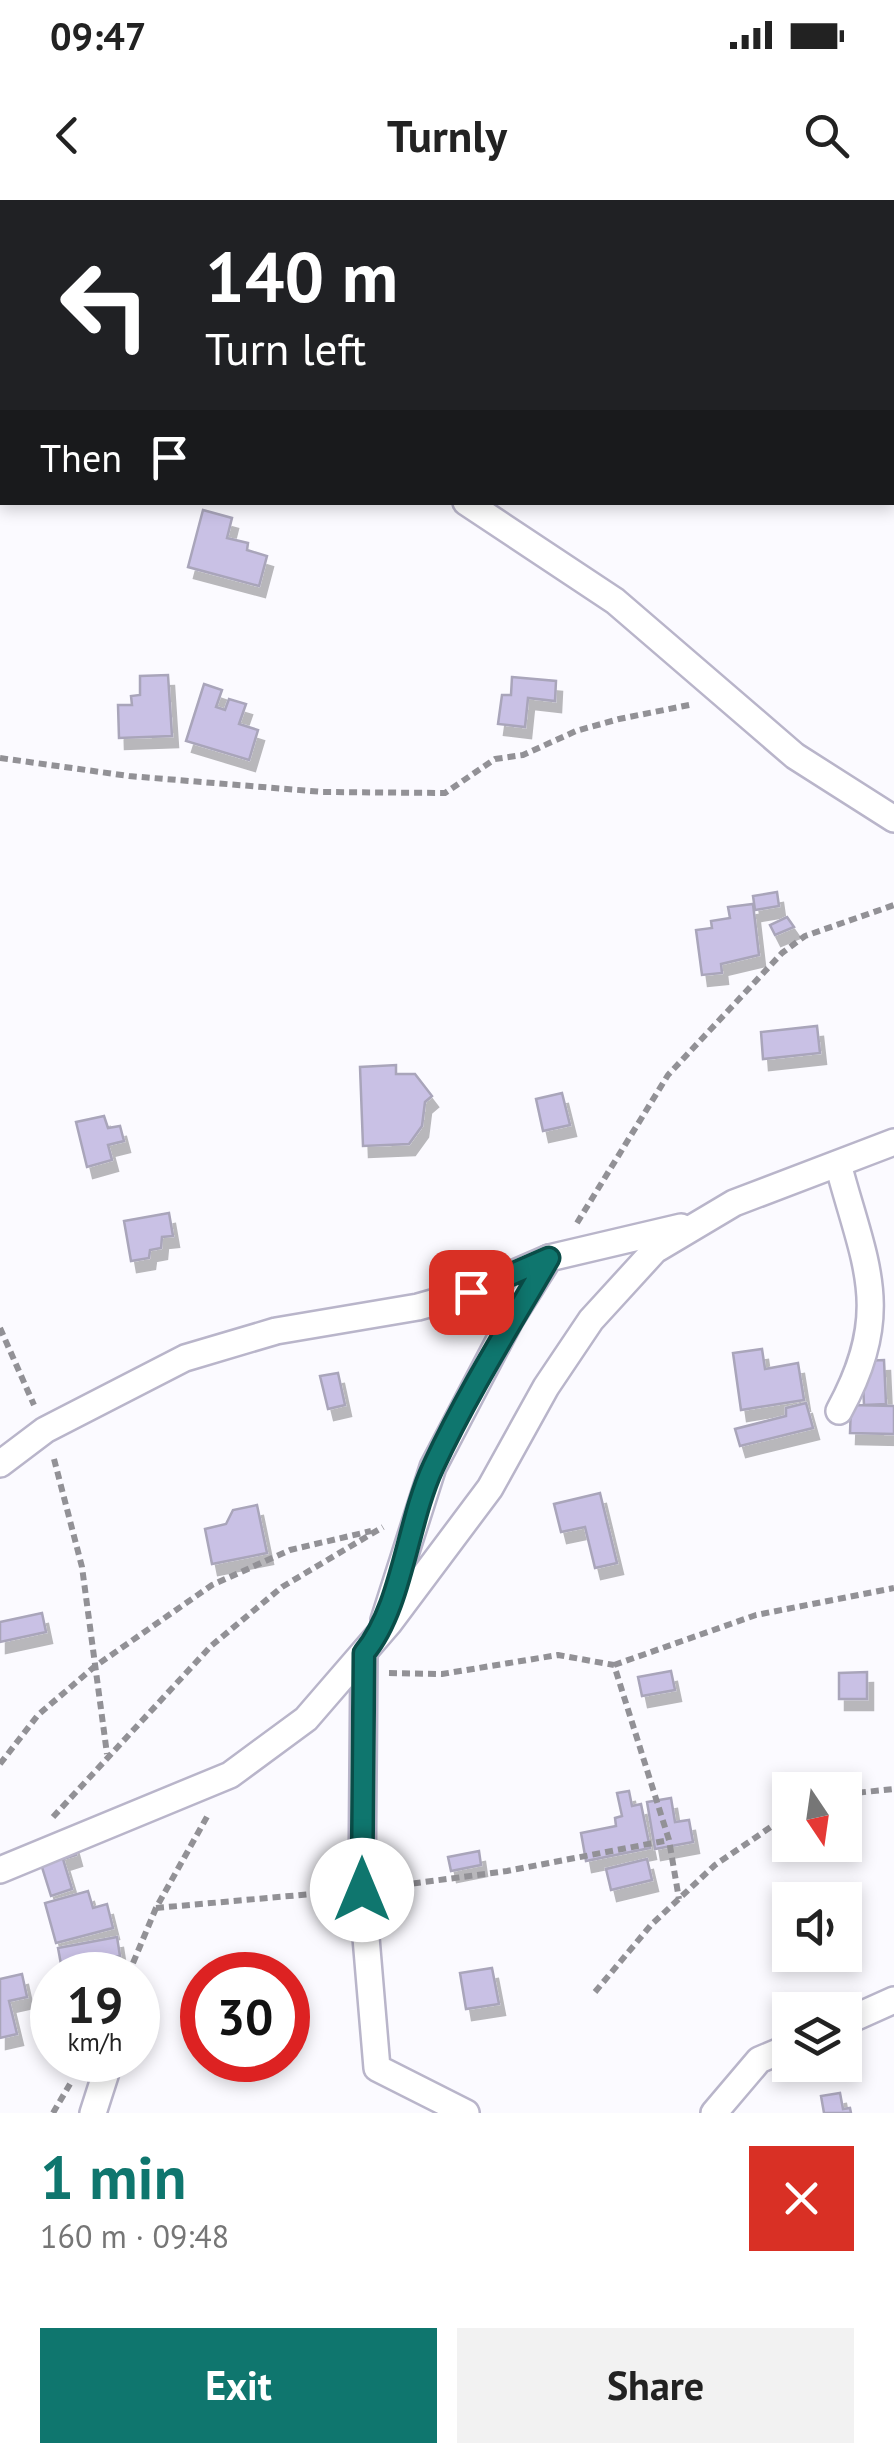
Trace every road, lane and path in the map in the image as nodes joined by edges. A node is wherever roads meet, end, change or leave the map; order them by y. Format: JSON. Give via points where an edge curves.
{"nodes":[{"id":1,"x":470,"y":505,"type":"edge"},
{"id":2,"x":724,"y":695,"type":"junction"},
{"id":3,"x":0,"y":758,"type":"edge"},
{"id":4,"x":894,"y":819,"type":"edge"},
{"id":5,"x":894,"y":905,"type":"edge"},
{"id":6,"x":894,"y":1142,"type":"edge"},
{"id":7,"x":838,"y":1164,"type":"junction"},
{"id":8,"x":694,"y":1224,"type":"junction"},
{"id":9,"x":549,"y":1258,"type":"junction"},
{"id":10,"x":0,"y":1328,"type":"edge"},
{"id":11,"x":839,"y":1410,"type":"dead end"},
{"id":12,"x":45,"y":1430,"type":"junction"},
{"id":13,"x":0,"y":1464,"type":"edge"},
{"id":14,"x":416,"y":1508,"type":"junction"},
{"id":15,"x":380,"y":1528,"type":"junction"},
{"id":16,"x":894,"y":1588,"type":"edge"},
{"id":17,"x":364,"y":1653,"type":"junction"},
{"id":18,"x":614,"y":1665,"type":"junction"},
{"id":19,"x":94,"y":1667,"type":"junction"},
{"id":20,"x":107,"y":1754,"type":"junction"},
{"id":21,"x":0,"y":1764,"type":"edge"},
{"id":22,"x":230,"y":1776,"type":"junction"},
{"id":23,"x":894,"y":1789,"type":"edge"},
{"id":24,"x":862,"y":1792,"type":"edge"},
{"id":25,"x":48,"y":1822,"type":"dead end"},
{"id":26,"x":772,"y":1826,"type":"edge"},
{"id":27,"x":669,"y":1840,"type":"junction"},
{"id":28,"x":0,"y":1870,"type":"edge"},
{"id":29,"x":362,"y":1890,"type":"junction"},
{"id":30,"x":680,"y":1899,"type":"junction"},
{"id":31,"x":156,"y":1908,"type":"junction"},
{"id":32,"x":138,"y":1952,"type":"edge"},
{"id":33,"x":595,"y":1992,"type":"dead end"},
{"id":34,"x":894,"y":2000,"type":"edge"},
{"id":35,"x":862,"y":2014,"type":"edge"},
{"id":36,"x":772,"y":2054,"type":"edge"},
{"id":37,"x":103,"y":2082,"type":"edge"},
{"id":38,"x":93,"y":2113,"type":"edge"},
{"id":39,"x":466,"y":2113,"type":"edge"},
{"id":40,"x":714,"y":2113,"type":"edge"}],
"edges":[{"from":1,"to":2,"type":"street","via":[[615,602]]},
{"from":2,"to":3,"type":"path","via":[[619,718],[522,755],[496,758],[445,793],[324,792]]},
{"from":2,"to":4,"type":"street","via":[[795,756]]},
{"from":5,"to":9,"type":"path","via":[[818,931],[782,953],[668,1075],[589,1207]]},
{"from":6,"to":7,"type":"street"},
{"from":7,"to":8,"type":"street"},
{"from":7,"to":11,"type":"street","via":[[869,1272],[871,1304],[862,1363]]},
{"from":8,"to":9,"type":"street"},
{"from":8,"to":17,"type":"street","via":[[655,1250],[592,1320],[490,1488]]},
{"from":9,"to":12,"type":"street","via":[[418,1307],[276,1331],[185,1358]]},
{"from":9,"to":14,"type":"street","via":[[510,1320]]},
{"from":10,"to":12,"type":"path"},
{"from":12,"to":13,"type":"street"},
{"from":12,"to":19,"type":"path","via":[[82,1566]]},
{"from":14,"to":15,"type":"path"},
{"from":14,"to":17,"type":"street"},
{"from":15,"to":19,"type":"path","via":[[290,1550],[212,1585]]},
{"from":15,"to":20,"type":"path","via":[[282,1587],[211,1646]]},
{"from":16,"to":18,"type":"path","via":[[756,1615]]},
{"from":17,"to":18,"type":"path","via":[[442,1674],[558,1655]]},
{"from":17,"to":22,"type":"street","via":[[306,1718]]},
{"from":17,"to":29,"type":"street"},
{"from":18,"to":27,"type":"path"},
{"from":19,"to":20,"type":"path"},
{"from":19,"to":21,"type":"path","via":[[38,1715]]},
{"from":20,"to":25,"type":"path"},
{"from":22,"to":28,"type":"street"},
{"from":22,"to":31,"type":"path"},
{"from":23,"to":24,"type":"path"},
{"from":26,"to":30,"type":"path"},
{"from":27,"to":29,"type":"path"},
{"from":27,"to":30,"type":"path"},
{"from":29,"to":31,"type":"path"},
{"from":29,"to":39,"type":"street","via":[[378,2068]]},
{"from":30,"to":33,"type":"path"},
{"from":31,"to":32,"type":"path"},
{"from":34,"to":35,"type":"street"},
{"from":36,"to":40,"type":"street"},
{"from":37,"to":38,"type":"street"}]}
